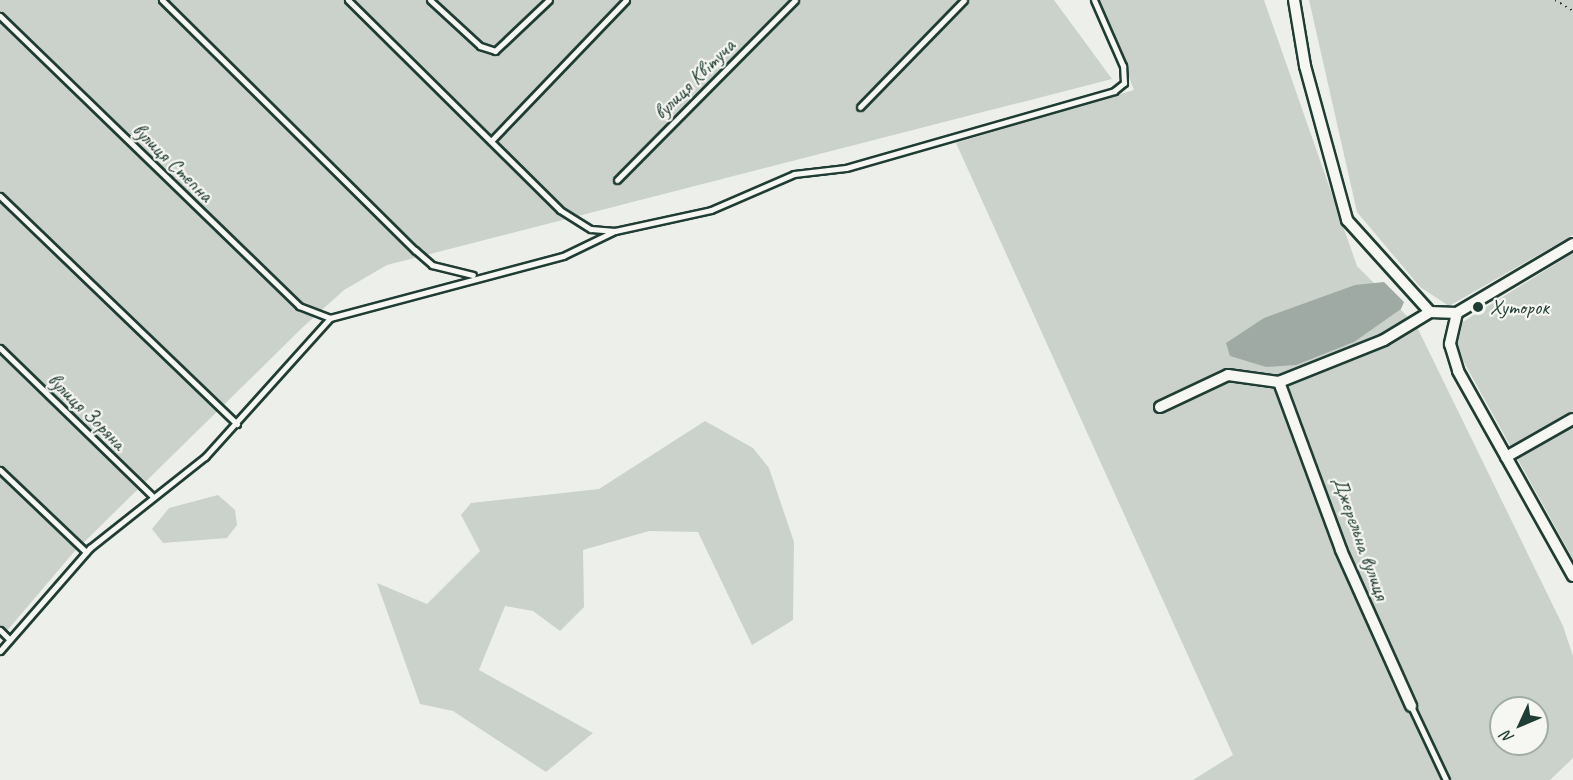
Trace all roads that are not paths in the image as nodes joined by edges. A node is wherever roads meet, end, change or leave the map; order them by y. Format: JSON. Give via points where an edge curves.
{"nodes":[{"id":1,"x":162,"y":0,"type":"edge"},
{"id":2,"x":348,"y":0,"type":"edge"},
{"id":3,"x":429,"y":0,"type":"edge"},
{"id":4,"x":549,"y":0,"type":"edge"},
{"id":5,"x":626,"y":0,"type":"edge"},
{"id":6,"x":795,"y":0,"type":"edge"},
{"id":7,"x":964,"y":0,"type":"edge"},
{"id":8,"x":1094,"y":0,"type":"edge"},
{"id":9,"x":1294,"y":0,"type":"edge"},
{"id":10,"x":0,"y":16,"type":"edge"},
{"id":11,"x":860,"y":107,"type":"dead end"},
{"id":12,"x":491,"y":141,"type":"junction"},
{"id":13,"x":617,"y":180,"type":"dead end"},
{"id":14,"x":0,"y":196,"type":"edge"},
{"id":15,"x":615,"y":231,"type":"junction"},
{"id":16,"x":1573,"y":244,"type":"edge"},
{"id":17,"x":478,"y":276,"type":"junction"},
{"id":18,"x":1430,"y":312,"type":"junction"},
{"id":19,"x":1457,"y":313,"type":"junction"},
{"id":20,"x":330,"y":318,"type":"junction"},
{"id":21,"x":0,"y":348,"type":"edge"},
{"id":22,"x":1279,"y":382,"type":"junction"},
{"id":23,"x":1160,"y":407,"type":"dead end"},
{"id":24,"x":1573,"y":419,"type":"edge"},
{"id":25,"x":237,"y":424,"type":"junction"},
{"id":26,"x":1506,"y":457,"type":"junction"},
{"id":27,"x":0,"y":470,"type":"edge"},
{"id":28,"x":152,"y":496,"type":"junction"},
{"id":29,"x":86,"y":552,"type":"junction"},
{"id":30,"x":1573,"y":576,"type":"edge"},
{"id":31,"x":0,"y":630,"type":"edge"},
{"id":32,"x":8,"y":638,"type":"junction"},
{"id":33,"x":0,"y":651,"type":"edge"},
{"id":34,"x":1411,"y":706,"type":"joint"},
{"id":35,"x":1446,"y":780,"type":"edge"}],
"edges":[{"from":1,"to":17,"type":"lane","via":[[432,266]]},
{"from":2,"to":12,"type":"lane"},
{"from":3,"to":4,"type":"lane","via":[[480,46],[495,51]]},
{"from":5,"to":12,"type":"lane"},
{"from":6,"to":13,"type":"lane","name":"вулиця Квітуча"},
{"from":7,"to":11,"type":"lane"},
{"from":8,"to":15,"type":"lane","via":[[1123,66],[1124,83],[1114,91],[846,168],[794,174],[711,210]]},
{"from":9,"to":18,"type":"street","via":[[1305,66],[1347,220]]},
{"from":10,"to":20,"type":"lane","name":"вулиця Степна","via":[[299,306]]},
{"from":12,"to":15,"type":"lane","via":[[572,220],[591,229]]},
{"from":14,"to":25,"type":"lane"},
{"from":15,"to":17,"type":"lane","via":[[563,256]]},
{"from":16,"to":19,"type":"street"},
{"from":17,"to":20,"type":"lane"},
{"from":18,"to":19,"type":"street"},
{"from":18,"to":22,"type":"street","via":[[1384,340]]},
{"from":19,"to":26,"type":"street","via":[[1450,344],[1458,371]]},
{"from":20,"to":25,"type":"lane"},
{"from":21,"to":28,"type":"lane","name":"вулиця Зоряна"},
{"from":22,"to":23,"type":"street","via":[[1228,375]]},
{"from":22,"to":34,"type":"street","name":"Джерельна вулиця","via":[[1341,550]]},
{"from":24,"to":26,"type":"street"},
{"from":25,"to":28,"type":"lane","via":[[190,470]]},
{"from":26,"to":30,"type":"street"},
{"from":27,"to":29,"type":"lane"},
{"from":28,"to":29,"type":"lane"},
{"from":29,"to":32,"type":"lane"},
{"from":31,"to":32,"type":"lane"},
{"from":32,"to":33,"type":"lane"},
{"from":34,"to":35,"type":"lane"}]}
